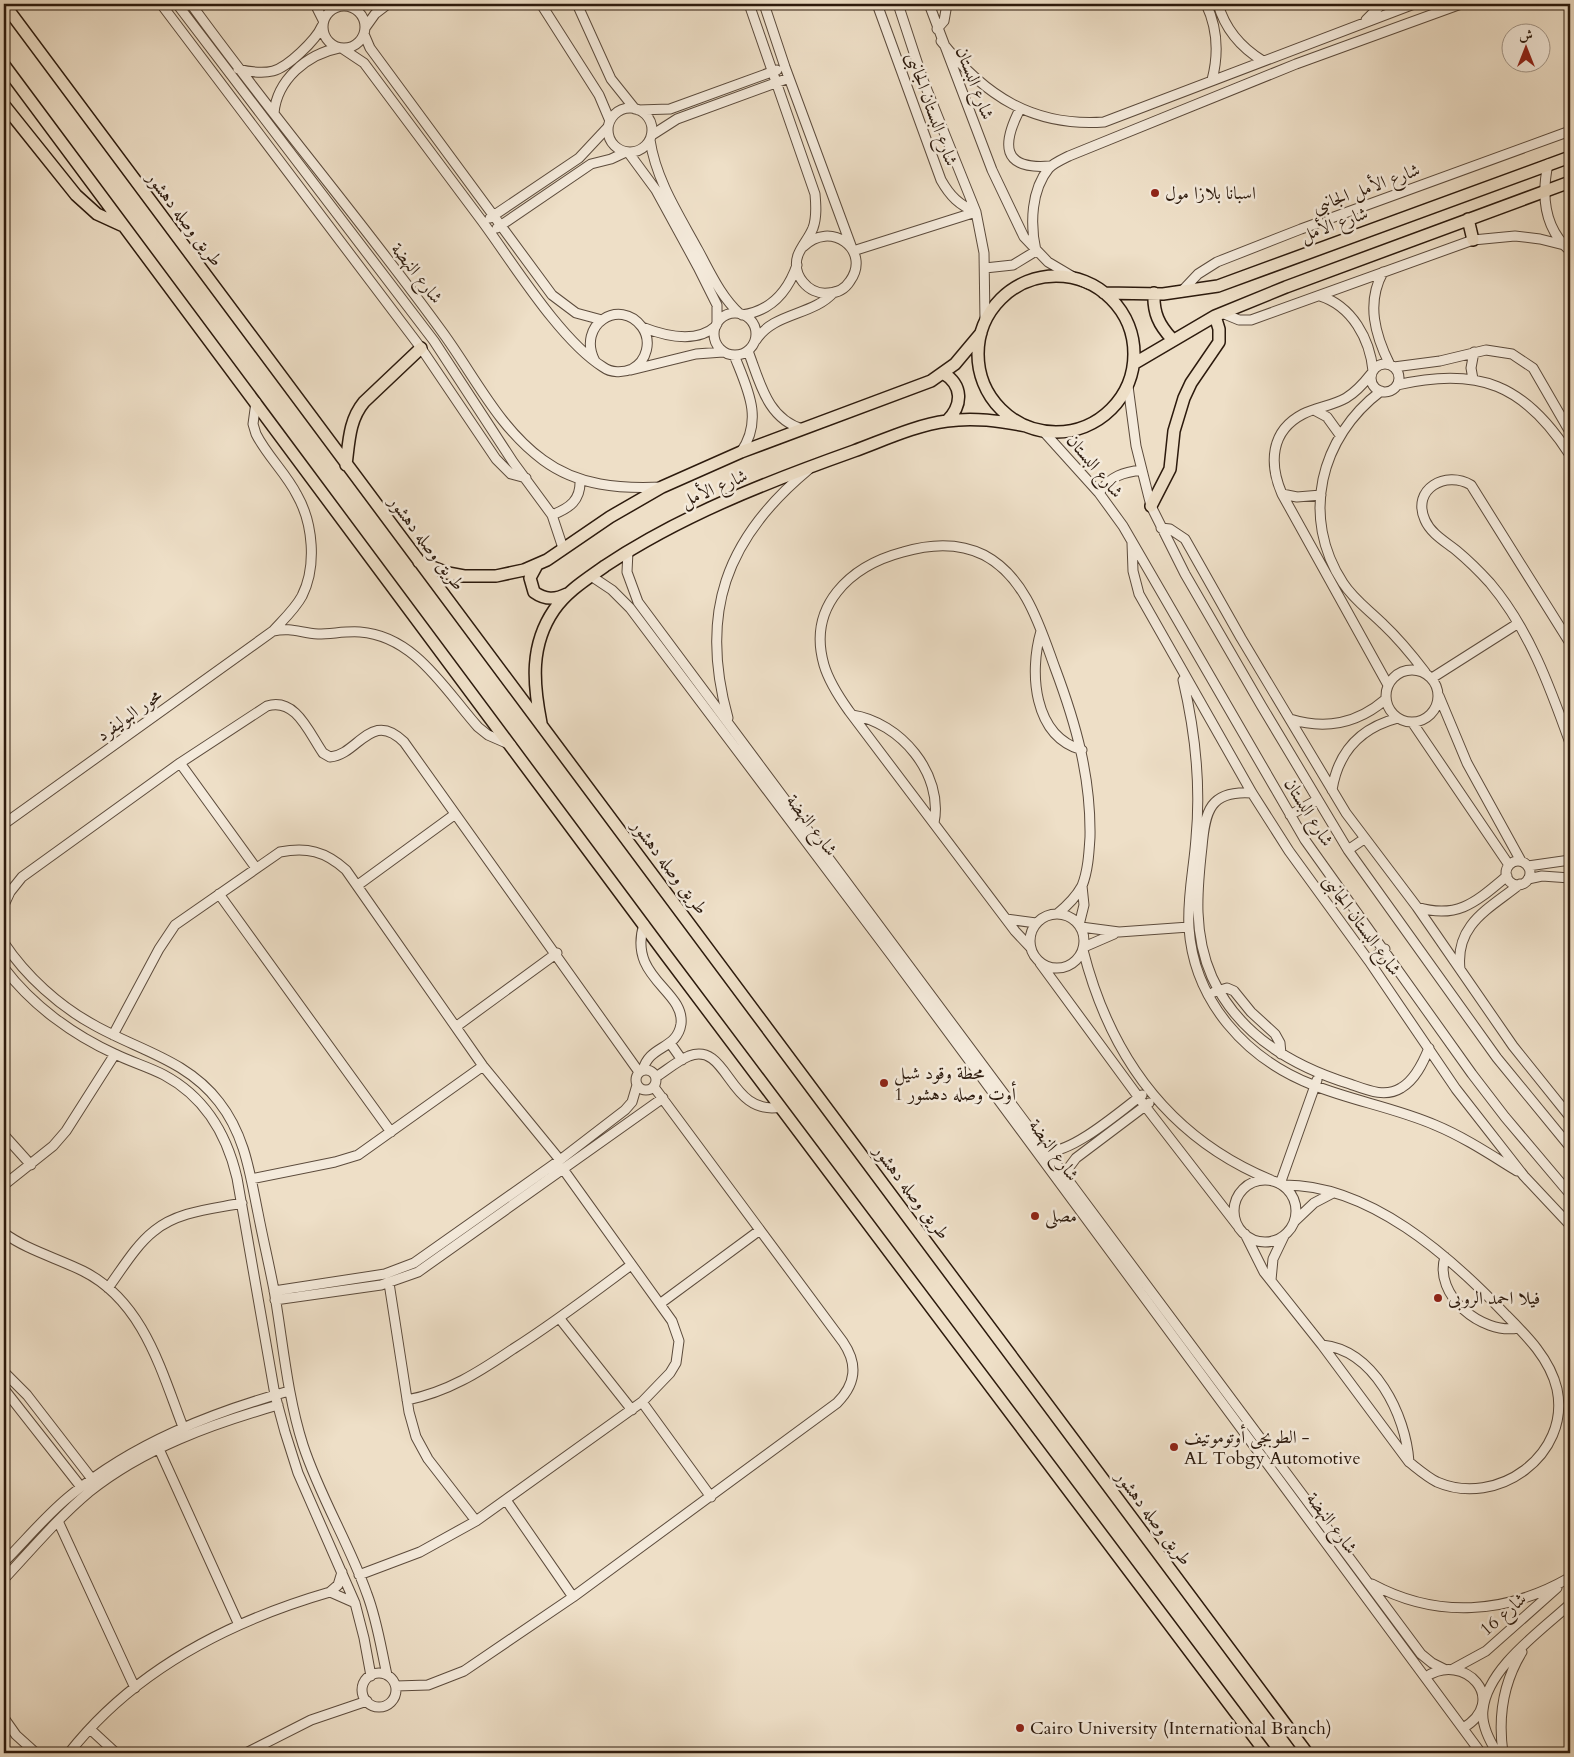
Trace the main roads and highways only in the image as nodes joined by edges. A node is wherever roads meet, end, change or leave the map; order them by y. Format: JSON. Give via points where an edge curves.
{"nodes":[{"id":1,"x":4,"y":4,"type":"edge"},
{"id":2,"x":4,"y":65,"type":"edge"},
{"id":3,"x":4,"y":105,"type":"edge"},
{"id":4,"x":1570,"y":156,"type":"edge"},
{"id":5,"x":1570,"y":182,"type":"edge"},
{"id":6,"x":1468,"y":219,"type":"junction"},
{"id":7,"x":124,"y":227,"type":"junction"},
{"id":8,"x":1473,"y":240,"type":"road end"},
{"id":9,"x":1104,"y":293,"type":"junction"},
{"id":10,"x":1154,"y":293,"type":"junction"},
{"id":11,"x":1218,"y":315,"type":"junction"},
{"id":12,"x":981,"y":333,"type":"junction"},
{"id":13,"x":1172,"y":340,"type":"junction"},
{"id":14,"x":421,"y":348,"type":"road end"},
{"id":15,"x":1135,"y":363,"type":"junction"},
{"id":16,"x":943,"y":373,"type":"junction"},
{"id":17,"x":947,"y":421,"type":"junction"},
{"id":18,"x":1026,"y":426,"type":"junction"},
{"id":19,"x":346,"y":464,"type":"junction"},
{"id":20,"x":1152,"y":506,"type":"road end"},
{"id":21,"x":418,"y":562,"type":"junction"},
{"id":22,"x":536,"y":565,"type":"junction"},
{"id":23,"x":567,"y":594,"type":"junction"},
{"id":24,"x":542,"y":727,"type":"junction"},
{"id":25,"x":1266,"y":1753,"type":"edge"},
{"id":26,"x":1307,"y":1753,"type":"edge"}],
"edges":[{"from":1,"to":19,"type":"main road","name":"طريق وصله دهشور"},
{"from":2,"to":7,"type":"main road"},
{"from":3,"to":7,"type":"main road","via":[[87,206]]},
{"from":4,"to":10,"type":"main road","name":"شارع الأمل","via":[[1218,286]]},
{"from":5,"to":6,"type":"main road"},
{"from":6,"to":8,"type":"main road"},
{"from":6,"to":11,"type":"main road"},
{"from":7,"to":25,"type":"main road"},
{"from":9,"to":10,"type":"main road","name":"شارع الأمل"},
{"from":9,"to":12,"type":"main road","via":[[1088,284],[1059,276],[1029,281],[1003,296],[985,321]]},
{"from":9,"to":15,"type":"main road","via":[[1128,322]]},
{"from":10,"to":13,"type":"main road","via":[[1155,316]]},
{"from":11,"to":13,"type":"main road"},
{"from":11,"to":20,"type":"main road","via":[[1219,342],[1184,398],[1174,431],[1170,470]]},
{"from":12,"to":16,"type":"main road","name":"شارع الأمل"},
{"from":12,"to":18,"type":"main road","via":[[977,352],[985,388],[1002,411]]},
{"from":13,"to":15,"type":"main road"},
{"from":14,"to":19,"type":"main road","via":[[357,412]]},
{"from":15,"to":18,"type":"main road","via":[[1128,386],[1114,407],[1094,423],[1070,432],[1044,432]]},
{"from":16,"to":17,"type":"main road","via":[[955,384],[959,399],[954,414]]},
{"from":16,"to":22,"type":"main road","name":"شارع الأمل","via":[[930,381],[741,452],[662,487]]},
{"from":17,"to":18,"type":"main road","name":"شارع الأمل","via":[[986,419]]},
{"from":17,"to":23,"type":"main road","name":"شارع الأمل","via":[[815,464],[695,513],[628,551]]},
{"from":19,"to":21,"type":"main road","name":"طريق وصله دهشور"},
{"from":21,"to":22,"type":"main road","name":"شارع الأمل","via":[[448,573],[480,577]]},
{"from":21,"to":24,"type":"main road","name":"طريق وصله دهشور"},
{"from":22,"to":23,"type":"main road","via":[[530,578],[534,592],[553,599]]},
{"from":23,"to":24,"type":"main road","name":"شارع الأمل","via":[[551,616],[534,667],[534,688]]},
{"from":24,"to":26,"type":"main road","name":"طريق وصله دهشور"}]}
